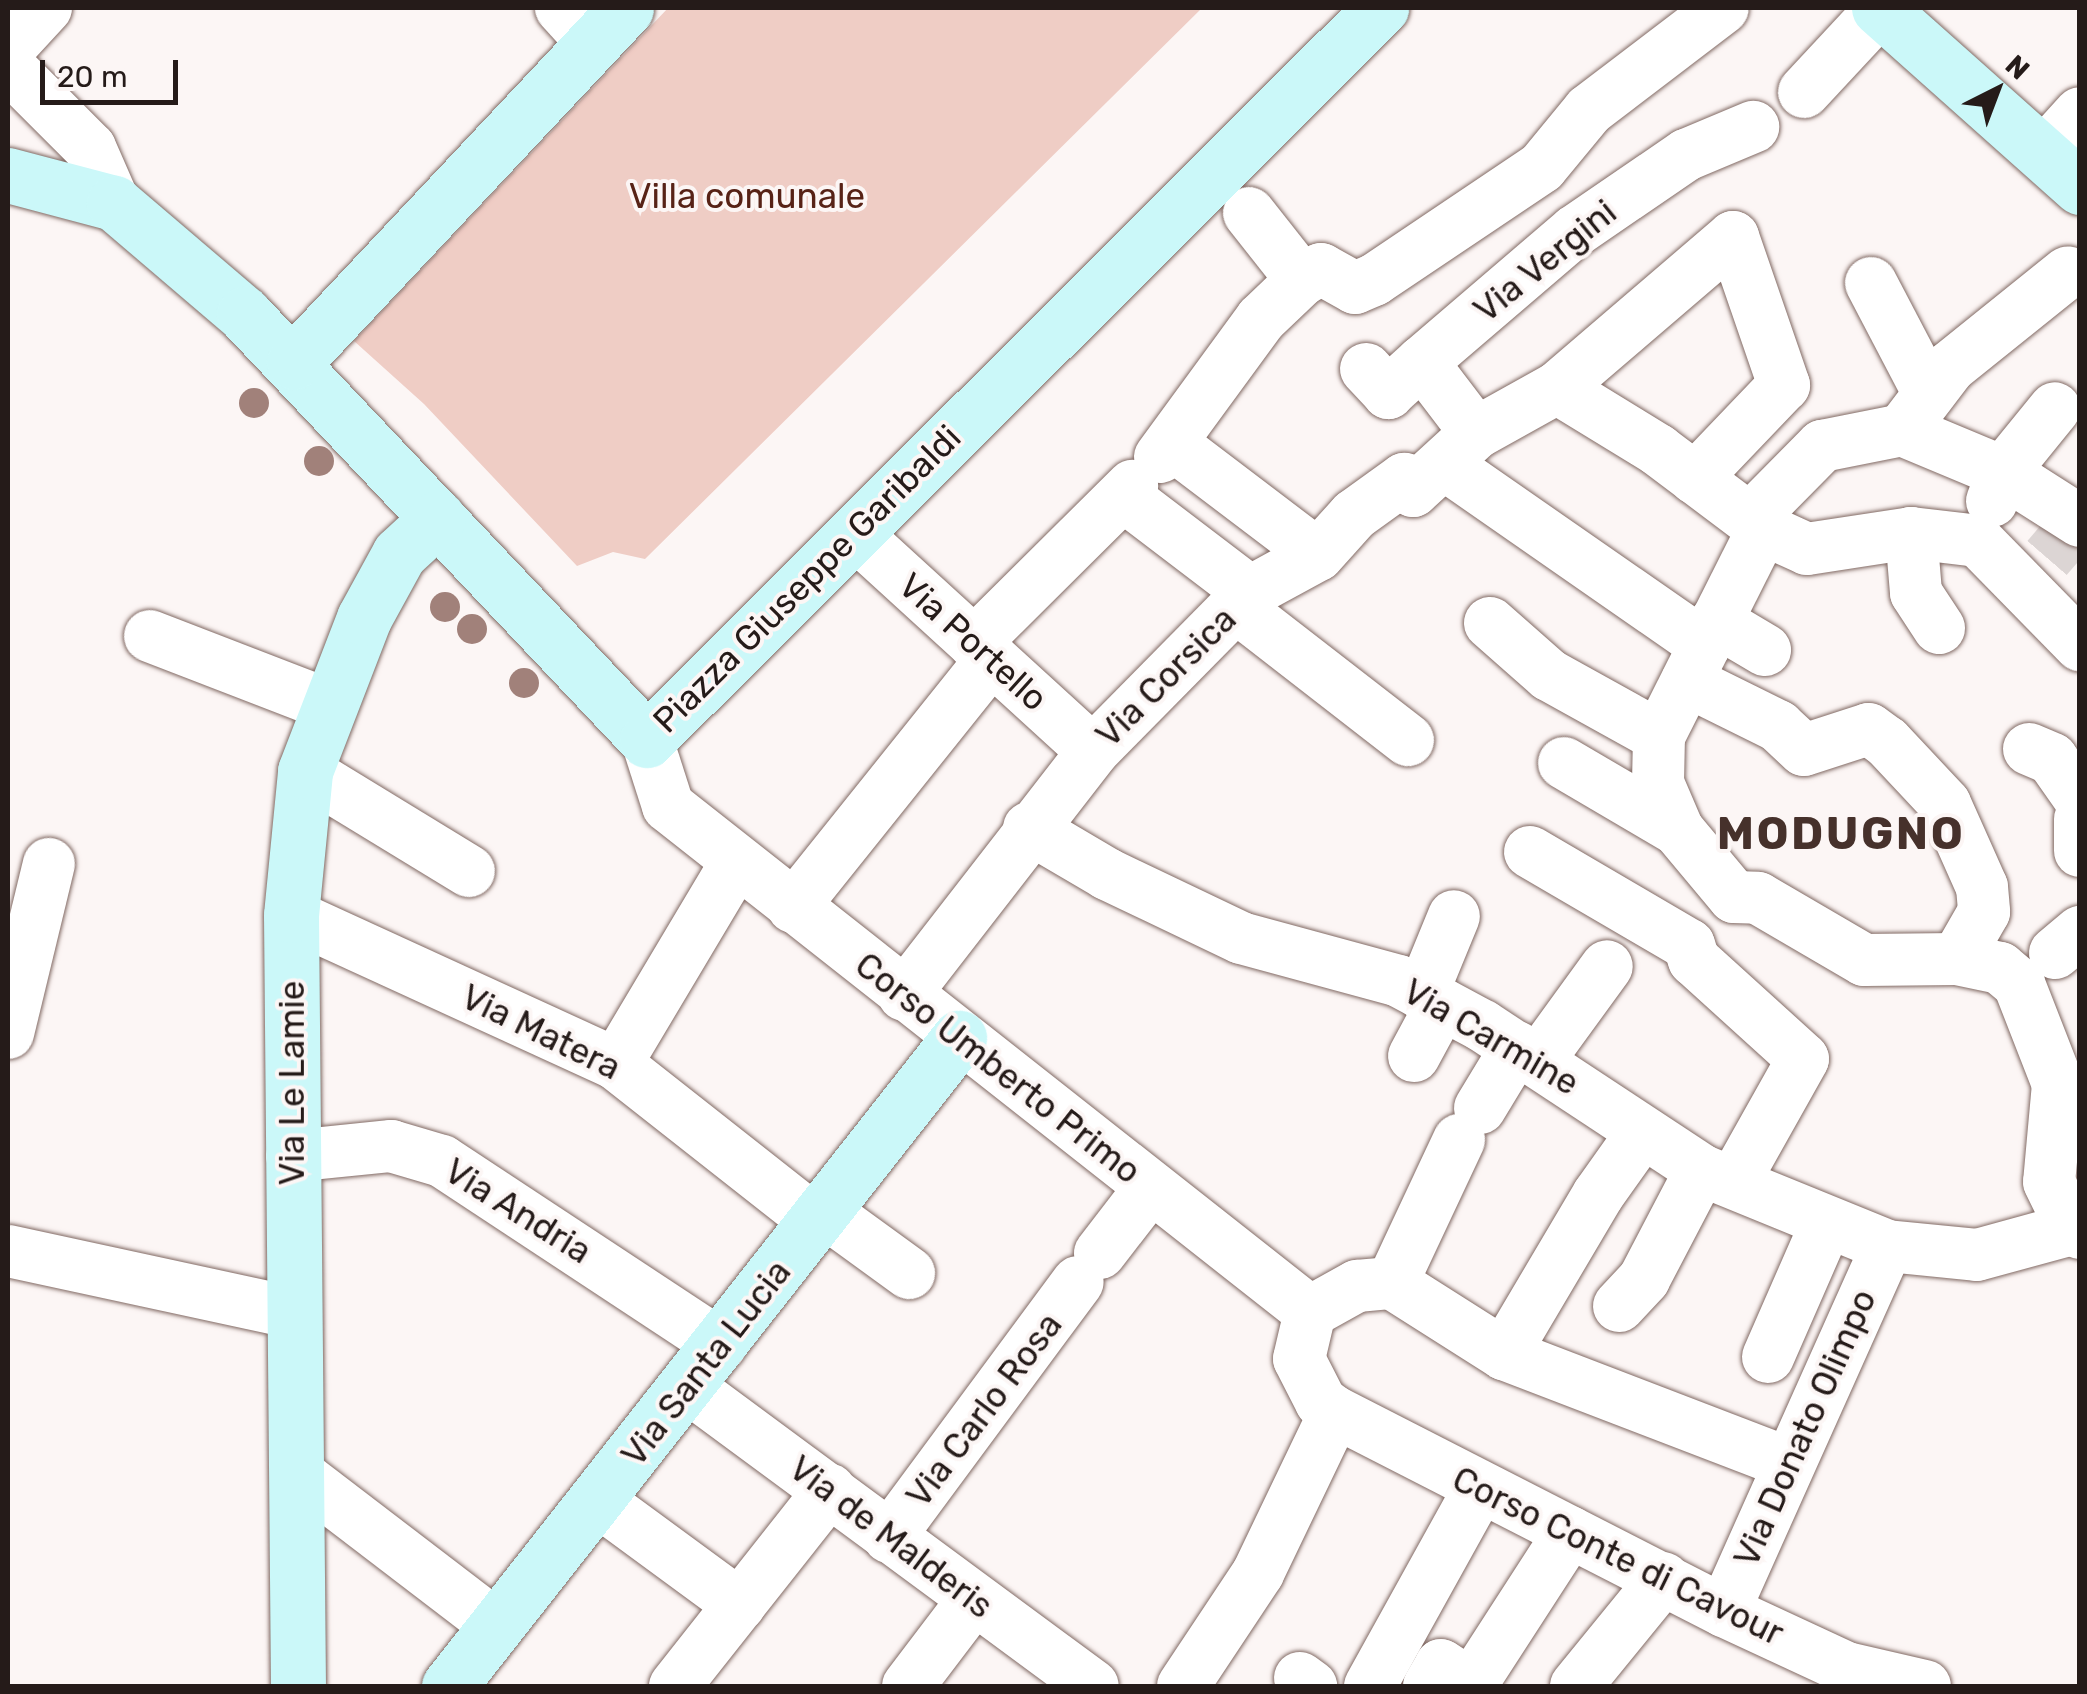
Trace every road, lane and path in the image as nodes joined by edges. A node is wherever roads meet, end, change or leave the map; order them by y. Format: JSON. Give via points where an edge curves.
{"nodes":[{"id":1,"x":46,"y":8,"type":"edge"},
{"id":2,"x":1381,"y":8,"type":"edge"},
{"id":3,"x":1723,"y":8,"type":"edge"},
{"id":4,"x":1880,"y":8,"type":"edge"},
{"id":5,"x":593,"y":19,"type":"edge"},
{"id":6,"x":8,"y":49,"type":"edge"},
{"id":7,"x":8,"y":66,"type":"edge"},
{"id":8,"x":1804,"y":92,"type":"dead end"},
{"id":9,"x":2080,"y":114,"type":"edge"},
{"id":10,"x":1754,"y":127,"type":"dead end"},
{"id":11,"x":1542,"y":166,"type":"junction"},
{"id":12,"x":2061,"y":170,"type":"edge"},
{"id":13,"x":8,"y":175,"type":"edge"},
{"id":14,"x":114,"y":203,"type":"junction"},
{"id":15,"x":1249,"y":214,"type":"dead end"},
{"id":16,"x":1575,"y":231,"type":"junction"},
{"id":17,"x":2068,"y":272,"type":"dead end"},
{"id":18,"x":1302,"y":280,"type":"junction"},
{"id":19,"x":1870,"y":283,"type":"dead end"},
{"id":20,"x":294,"y":362,"type":"junction"},
{"id":21,"x":1422,"y":362,"type":"junction"},
{"id":22,"x":1366,"y":369,"type":"dead end"},
{"id":23,"x":1557,"y":388,"type":"junction"},
{"id":24,"x":2055,"y":408,"type":"dead end"},
{"id":25,"x":1916,"y":412,"type":"junction"},
{"id":26,"x":1461,"y":449,"type":"junction"},
{"id":27,"x":1147,"y":471,"type":"junction"},
{"id":28,"x":2004,"y":472,"type":"junction"},
{"id":29,"x":1695,"y":478,"type":"junction"},
{"id":30,"x":438,"y":518,"type":"junction"},
{"id":31,"x":1757,"y":524,"type":"junction"},
{"id":32,"x":854,"y":533,"type":"junction"},
{"id":33,"x":1911,"y":534,"type":"junction"},
{"id":34,"x":1978,"y":542,"type":"junction"},
{"id":35,"x":2049,"y":554,"type":"edge"},
{"id":36,"x":1318,"y":555,"type":"junction"},
{"id":37,"x":1242,"y":600,"type":"junction"},
{"id":38,"x":1490,"y":623,"type":"dead end"},
{"id":39,"x":1938,"y":628,"type":"dead end"},
{"id":40,"x":150,"y":636,"type":"dead end"},
{"id":41,"x":2080,"y":645,"type":"edge"},
{"id":42,"x":1702,"y":649,"type":"junction"},
{"id":43,"x":1765,"y":650,"type":"dead end"},
{"id":44,"x":983,"y":651,"type":"junction"},
{"id":45,"x":326,"y":704,"type":"junction"},
{"id":46,"x":1659,"y":736,"type":"junction"},
{"id":47,"x":647,"y":740,"type":"junction"},
{"id":48,"x":1408,"y":740,"type":"dead end"},
{"id":49,"x":2029,"y":749,"type":"dead end"},
{"id":50,"x":1093,"y":751,"type":"junction"},
{"id":51,"x":1564,"y":763,"type":"dead end"},
{"id":52,"x":305,"y":771,"type":"junction"},
{"id":53,"x":1029,"y":828,"type":"junction"},
{"id":54,"x":2078,"y":828,"type":"edge"},
{"id":55,"x":1678,"y":830,"type":"junction"},
{"id":56,"x":1530,"y":852,"type":"dead end"},
{"id":57,"x":736,"y":861,"type":"junction"},
{"id":58,"x":49,"y":864,"type":"dead end"},
{"id":59,"x":469,"y":870,"type":"dead end"},
{"id":60,"x":1734,"y":897,"type":"junction"},
{"id":61,"x":794,"y":907,"type":"junction"},
{"id":62,"x":290,"y":915,"type":"junction"},
{"id":63,"x":1454,"y":916,"type":"dead end"},
{"id":64,"x":1689,"y":944,"type":"junction"},
{"id":65,"x":1957,"y":959,"type":"junction"},
{"id":66,"x":2046,"y":961,"type":"edge"},
{"id":67,"x":1608,"y":966,"type":"dead end"},
{"id":68,"x":904,"y":995,"type":"junction"},
{"id":69,"x":1432,"y":999,"type":"junction"},
{"id":70,"x":8,"y":1033,"type":"edge"},
{"id":71,"x":960,"y":1038,"type":"junction"},
{"id":72,"x":1527,"y":1054,"type":"junction"},
{"id":73,"x":1414,"y":1056,"type":"dead end"},
{"id":74,"x":616,"y":1064,"type":"junction"},
{"id":75,"x":1642,"y":1133,"type":"junction"},
{"id":76,"x":292,"y":1156,"type":"junction"},
{"id":77,"x":1717,"y":1176,"type":"junction"},
{"id":78,"x":1150,"y":1188,"type":"junction"},
{"id":79,"x":821,"y":1217,"type":"junction"},
{"id":80,"x":1828,"y":1222,"type":"junction"},
{"id":81,"x":2076,"y":1231,"type":"edge"},
{"id":82,"x":1887,"y":1246,"type":"junction"},
{"id":83,"x":8,"y":1251,"type":"edge"},
{"id":84,"x":909,"y":1273,"type":"dead end"},
{"id":85,"x":1392,"y":1283,"type":"junction"},
{"id":86,"x":1619,"y":1306,"type":"dead end"},
{"id":87,"x":1310,"y":1312,"type":"junction"},
{"id":88,"x":294,"y":1313,"type":"junction"},
{"id":89,"x":721,"y":1344,"type":"junction"},
{"id":90,"x":1504,"y":1354,"type":"junction"},
{"id":91,"x":1768,"y":1357,"type":"dead end"},
{"id":92,"x":688,"y":1387,"type":"junction"},
{"id":93,"x":1328,"y":1407,"type":"junction"},
{"id":94,"x":1788,"y":1463,"type":"junction"},
{"id":95,"x":297,"y":1472,"type":"junction"},
{"id":96,"x":1479,"y":1489,"type":"junction"},
{"id":97,"x":830,"y":1490,"type":"junction"},
{"id":98,"x":597,"y":1500,"type":"junction"},
{"id":99,"x":1570,"y":1532,"type":"junction"},
{"id":100,"x":890,"y":1537,"type":"junction"},
{"id":101,"x":1664,"y":1578,"type":"junction"},
{"id":102,"x":974,"y":1600,"type":"junction"},
{"id":103,"x":740,"y":1605,"type":"junction"},
{"id":104,"x":1724,"y":1611,"type":"junction"},
{"id":105,"x":496,"y":1626,"type":"junction"},
{"id":106,"x":1841,"y":1677,"type":"edge"},
{"id":107,"x":1377,"y":1685,"type":"edge"},
{"id":108,"x":298,"y":1686,"type":"edge"},
{"id":109,"x":449,"y":1686,"type":"edge"},
{"id":110,"x":676,"y":1686,"type":"edge"},
{"id":111,"x":908,"y":1686,"type":"edge"},
{"id":112,"x":1093,"y":1686,"type":"edge"},
{"id":113,"x":1183,"y":1686,"type":"edge"},
{"id":114,"x":1429,"y":1686,"type":"edge"},
{"id":115,"x":1472,"y":1686,"type":"edge"},
{"id":116,"x":1576,"y":1686,"type":"edge"},
{"id":117,"x":1925,"y":1686,"type":"edge"}],
"edges":[{"from":1,"to":6,"type":"street"},
{"from":2,"to":32,"type":"street","name":"Piazza Giuseppe Garibaldi"},
{"from":3,"to":11,"type":"street","via":[[1589,110]]},
{"from":4,"to":8,"type":"street"},
{"from":4,"to":12,"type":"street"},
{"from":5,"to":20,"type":"street"},
{"from":7,"to":14,"type":"street","via":[[90,148]]},
{"from":9,"to":12,"type":"street"},
{"from":10,"to":16,"type":"street","name":"Via Vergini","via":[[1686,155]]},
{"from":11,"to":16,"type":"street"},
{"from":11,"to":18,"type":"street","via":[[1374,280],[1355,288],[1321,269]]},
{"from":13,"to":14,"type":"street"},
{"from":14,"to":20,"type":"street","name":"Piazza Giuseppe Garibaldi"},
{"from":15,"to":18,"type":"street"},
{"from":16,"to":21,"type":"street","name":"Via Vergini"},
{"from":17,"to":25,"type":"street","via":[[1950,367]]},
{"from":18,"to":27,"type":"street","via":[[1261,319]]},
{"from":19,"to":25,"type":"street"},
{"from":20,"to":30,"type":"street","name":"Piazza Giuseppe Garibaldi"},
{"from":21,"to":22,"type":"street","name":"Via Vergini","via":[[1388,394]]},
{"from":21,"to":26,"type":"street"},
{"from":23,"to":26,"type":"street"},
{"from":23,"to":29,"type":"street"},
{"from":23,"to":29,"type":"street","via":[[1733,237],[1784,385]]},
{"from":24,"to":28,"type":"street"},
{"from":25,"to":28,"type":"street"},
{"from":25,"to":31,"type":"street","via":[[1822,446]]},
{"from":26,"to":36,"type":"street","name":"Via Corsica","via":[[1413,491],[1404,480],[1354,515]]},
{"from":26,"to":42,"type":"street"},
{"from":27,"to":36,"type":"street"},
{"from":27,"to":37,"type":"street"},
{"from":27,"to":44,"type":"street"},
{"from":28,"to":34,"type":"street"},
{"from":28,"to":35,"type":"street"},
{"from":29,"to":31,"type":"street"},
{"from":30,"to":45,"type":"street","name":"Via Le Lamie","via":[[399,554]]},
{"from":30,"to":47,"type":"street","name":"Piazza Giuseppe Garibaldi"},
{"from":31,"to":33,"type":"street","via":[[1807,549]]},
{"from":31,"to":42,"type":"street"},
{"from":32,"to":44,"type":"street","name":"Via Portello"},
{"from":32,"to":47,"type":"street","name":"Piazza Giuseppe Garibaldi"},
{"from":33,"to":34,"type":"street"},
{"from":33,"to":39,"type":"street","via":[[1916,593]]},
{"from":34,"to":35,"type":"street"},
{"from":35,"to":41,"type":"street"},
{"from":36,"to":37,"type":"street","name":"Via Corsica"},
{"from":37,"to":48,"type":"street"},
{"from":37,"to":50,"type":"street","name":"Via Corsica"},
{"from":38,"to":46,"type":"street","via":[[1549,675]]},
{"from":40,"to":45,"type":"street"},
{"from":42,"to":43,"type":"street"},
{"from":42,"to":46,"type":"street"},
{"from":42,"to":65,"type":"street","via":[[1804,750],[1869,729],[1945,804],[1982,887],[1984,912]]},
{"from":44,"to":50,"type":"street","name":"Via Portello"},
{"from":44,"to":61,"type":"street"},
{"from":45,"to":52,"type":"street","name":"Via Le Lamie"},
{"from":46,"to":55,"type":"street","via":[[1658,783]]},
{"from":47,"to":57,"type":"street","name":"Corso Umberto Primo","via":[[668,806]]},
{"from":49,"to":54,"type":"street","via":[[2052,759]]},
{"from":50,"to":53,"type":"street","name":"Via Corsica"},
{"from":51,"to":55,"type":"street"},
{"from":52,"to":59,"type":"street"},
{"from":52,"to":62,"type":"street","name":"Via Le Lamie"},
{"from":53,"to":68,"type":"street","name":"Via Corsica"},
{"from":53,"to":69,"type":"street","name":"Via Carmine","via":[[1107,874],[1242,938],[1399,982]]},
{"from":55,"to":60,"type":"street"},
{"from":56,"to":64,"type":"street"},
{"from":57,"to":61,"type":"street","name":"Corso Umberto Primo"},
{"from":57,"to":74,"type":"street"},
{"from":58,"to":70,"type":"street"},
{"from":60,"to":64,"type":"street"},
{"from":60,"to":65,"type":"street","via":[[1758,898],[1864,960]]},
{"from":61,"to":68,"type":"street","name":"Corso Umberto Primo"},
{"from":62,"to":74,"type":"street","name":"Via Matera"},
{"from":62,"to":76,"type":"street","name":"Via Le Lamie"},
{"from":63,"to":69,"type":"street"},
{"from":64,"to":77,"type":"street","via":[[1694,960],[1803,1059]]},
{"from":65,"to":66,"type":"street","via":[[2000,968]]},
{"from":66,"to":81,"type":"street","via":[[2058,1084],[2050,1182]]},
{"from":67,"to":72,"type":"street"},
{"from":68,"to":71,"type":"street","name":"Corso Umberto Primo"},
{"from":69,"to":72,"type":"street","name":"Via Carmine"},
{"from":69,"to":73,"type":"street"},
{"from":71,"to":78,"type":"street","name":"Corso Umberto Primo"},
{"from":71,"to":79,"type":"street","name":"Via Santa Lucia"},
{"from":72,"to":75,"type":"street","name":"Via Carmine"},
{"from":72,"to":85,"type":"street","via":[[1470,1124]]},
{"from":74,"to":79,"type":"street","name":"Via Matera"},
{"from":75,"to":77,"type":"street","name":"Via Carmine"},
{"from":75,"to":90,"type":"street"},
{"from":76,"to":88,"type":"street","name":"Via Le Lamie"},
{"from":76,"to":89,"type":"street","name":"Via Andria","via":[[391,1146],[442,1161]]},
{"from":77,"to":80,"type":"street","name":"Via Carmine"},
{"from":77,"to":86,"type":"street"},
{"from":78,"to":87,"type":"street","name":"Corso Umberto Primo"},
{"from":78,"to":100,"type":"street","name":"Via Carlo Rosa"},
{"from":79,"to":84,"type":"street","name":"Via Matera"},
{"from":79,"to":89,"type":"street","name":"Via Santa Lucia"},
{"from":80,"to":82,"type":"street","name":"Via Carmine"},
{"from":80,"to":91,"type":"street"},
{"from":81,"to":82,"type":"street","name":"Via Carmine","via":[[1977,1256]]},
{"from":82,"to":94,"type":"street","name":"Via Donato Olimpo"},
{"from":83,"to":88,"type":"street"},
{"from":85,"to":87,"type":"street","via":[[1357,1286]]},
{"from":85,"to":90,"type":"street"},
{"from":87,"to":93,"type":"street","via":[[1299,1358]]},
{"from":88,"to":95,"type":"street","name":"Via Le Lamie"},
{"from":89,"to":92,"type":"street","name":"Via Santa Lucia"},
{"from":90,"to":94,"type":"street"},
{"from":92,"to":97,"type":"street","name":"Via de Malderis"},
{"from":92,"to":98,"type":"street","name":"Via Santa Lucia"},
{"from":93,"to":96,"type":"street","name":"Corso Conte di Cavour"},
{"from":93,"to":113,"type":"street","via":[[1258,1573]]},
{"from":94,"to":104,"type":"street","name":"Via Donato Olimpo"},
{"from":95,"to":105,"type":"street"},
{"from":95,"to":108,"type":"street","name":"Via Le Lamie"},
{"from":96,"to":99,"type":"street","name":"Corso Conte di Cavour"},
{"from":96,"to":107,"type":"street"},
{"from":97,"to":100,"type":"street","name":"Via de Malderis"},
{"from":97,"to":103,"type":"street"},
{"from":98,"to":103,"type":"street"},
{"from":98,"to":105,"type":"street","name":"Via Santa Lucia"},
{"from":99,"to":101,"type":"street","name":"Corso Conte di Cavour"},
{"from":99,"to":115,"type":"street"},
{"from":100,"to":102,"type":"street","name":"Via de Malderis"},
{"from":101,"to":104,"type":"street","name":"Corso Conte di Cavour"},
{"from":101,"to":116,"type":"street"},
{"from":102,"to":111,"type":"street"},
{"from":102,"to":112,"type":"street","name":"Via de Malderis"},
{"from":103,"to":110,"type":"street"},
{"from":104,"to":106,"type":"street","name":"Corso Conte di Cavour"},
{"from":105,"to":109,"type":"street","name":"Via Santa Lucia"},
{"from":106,"to":117,"type":"street","name":"Corso Conte di Cavour"},
{"from":114,"to":115,"type":"street","via":[[1442,1666]]}]}
